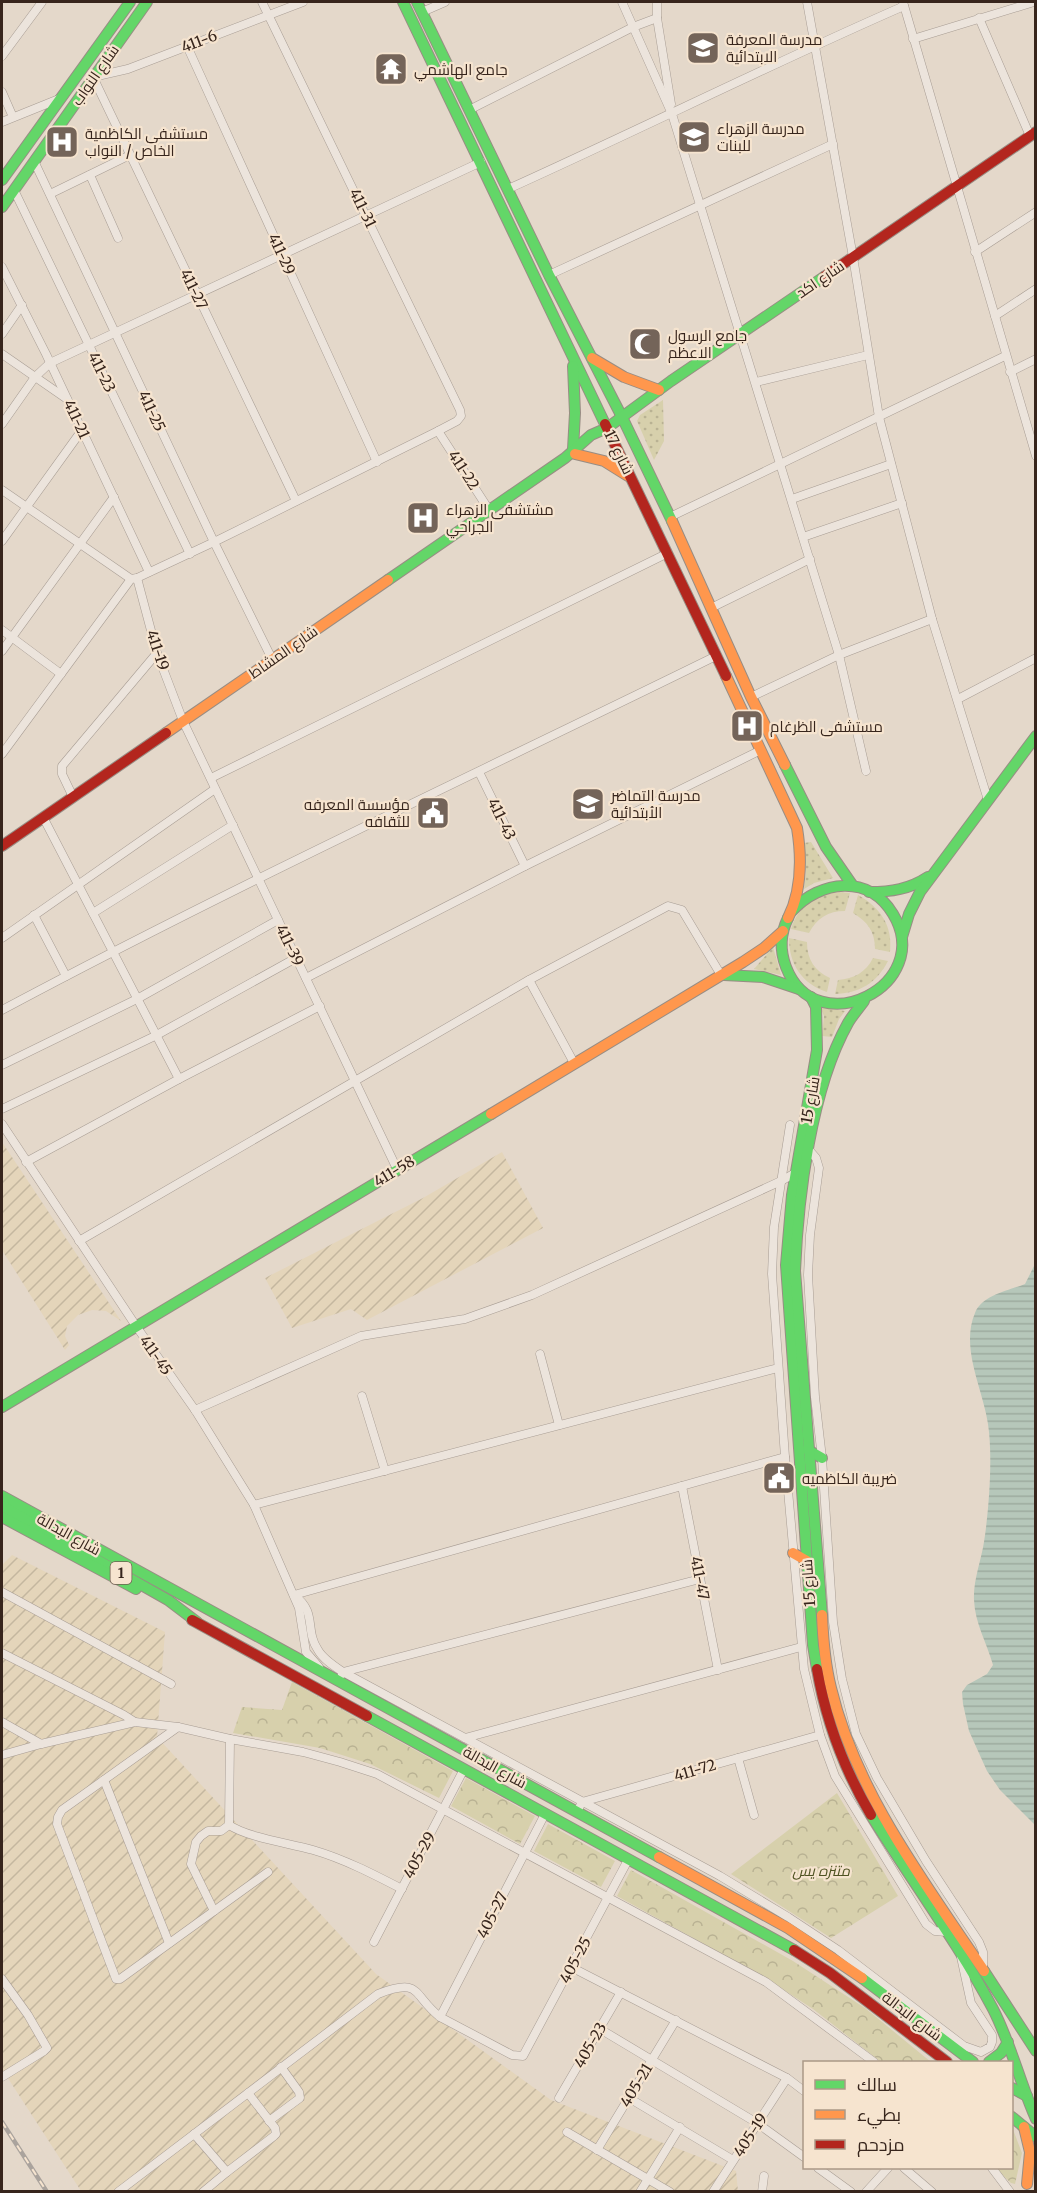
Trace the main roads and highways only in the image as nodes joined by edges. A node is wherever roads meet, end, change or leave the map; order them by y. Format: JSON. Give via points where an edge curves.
{"nodes":[{"id":1,"x":130,"y":2,"type":"edge"},
{"id":2,"x":147,"y":2,"type":"edge"},
{"id":3,"x":403,"y":2,"type":"edge"},
{"id":4,"x":419,"y":7,"type":"edge"},
{"id":5,"x":1033,"y":134,"type":"edge"},
{"id":6,"x":2,"y":180,"type":"edge"},
{"id":7,"x":2,"y":207,"type":"edge"},
{"id":8,"x":590,"y":356,"type":"junction"},
{"id":9,"x":573,"y":360,"type":"junction"},
{"id":10,"x":659,"y":390,"type":"junction"},
{"id":11,"x":622,"y":417,"type":"junction"},
{"id":12,"x":607,"y":428,"type":"junction"},
{"id":13,"x":571,"y":454,"type":"junction"},
{"id":14,"x":633,"y":480,"type":"junction"},
{"id":15,"x":1035,"y":736,"type":"edge"},
{"id":16,"x":2,"y":846,"type":"edge"},
{"id":17,"x":935,"y":872,"type":"junction"},
{"id":18,"x":853,"y":886,"type":"junction"},
{"id":19,"x":869,"y":891,"type":"junction"},
{"id":20,"x":792,"y":911,"type":"junction"},
{"id":21,"x":783,"y":931,"type":"junction"},
{"id":22,"x":902,"y":940,"type":"junction"},
{"id":23,"x":721,"y":975,"type":"junction"},
{"id":24,"x":807,"y":994,"type":"junction"},
{"id":25,"x":864,"y":1001,"type":"junction"},
{"id":26,"x":2,"y":1407,"type":"edge"},
{"id":27,"x":808,"y":1450,"type":"junction"},
{"id":28,"x":822,"y":1458,"type":"road end"},
{"id":29,"x":2,"y":1496,"type":"edge"},
{"id":30,"x":2,"y":1506,"type":"edge"},
{"id":31,"x":2,"y":1517,"type":"edge"},
{"id":32,"x":794,"y":1553,"type":"road end"},
{"id":33,"x":807,"y":1561,"type":"junction"},
{"id":34,"x":197,"y":1622,"type":"junction"},
{"id":35,"x":463,"y":1743,"type":"junction"},
{"id":36,"x":452,"y":1762,"type":"junction"},
{"id":37,"x":927,"y":1895,"type":"junction"},
{"id":38,"x":949,"y":1928,"type":"junction"},
{"id":39,"x":978,"y":1972,"type":"junction"},
{"id":40,"x":1008,"y":2042,"type":"junction"},
{"id":41,"x":1035,"y":2051,"type":"edge"},
{"id":42,"x":946,"y":2061,"type":"edge"},
{"id":43,"x":972,"y":2061,"type":"edge"},
{"id":44,"x":990,"y":2061,"type":"edge"},
{"id":45,"x":1013,"y":2089,"type":"edge"},
{"id":46,"x":1031,"y":2098,"type":"edge"},
{"id":47,"x":1013,"y":2119,"type":"edge"},
{"id":48,"x":1035,"y":2119,"type":"edge"},
{"id":49,"x":1024,"y":2127,"type":"junction"},
{"id":50,"x":1035,"y":2137,"type":"edge"},
{"id":51,"x":1035,"y":2175,"type":"edge"},
{"id":52,"x":1024,"y":2188,"type":"edge"}],
"edges":[{"from":1,"to":6,"type":"main road","name":"شارع النواب"},
{"from":2,"to":7,"type":"main road","name":"شارع النواب"},
{"from":3,"to":9,"type":"main road","name":"شارع 17"},
{"from":4,"to":8,"type":"main road","name":"شارع 17"},
{"from":5,"to":10,"type":"main road","name":"شارع اكد"},
{"from":8,"to":10,"type":"main road","via":[[626,379]]},
{"from":8,"to":11,"type":"main road","name":"شارع 17"},
{"from":9,"to":12,"type":"main road","name":"شارع 17"},
{"from":9,"to":13,"type":"main road"},
{"from":10,"to":11,"type":"main road","name":"شارع اكد"},
{"from":11,"to":12,"type":"main road","name":"شارع اكد"},
{"from":11,"to":18,"type":"main road","name":"شارع 17","via":[[826,848]]},
{"from":12,"to":13,"type":"main road","name":"شارع المشاط","via":[[591,435]]},
{"from":12,"to":14,"type":"main road","name":"شارع 17"},
{"from":13,"to":14,"type":"main road","via":[[606,461]]},
{"from":13,"to":16,"type":"main road","name":"شارع المشاط"},
{"from":14,"to":20,"type":"main road","name":"شارع 17","via":[[797,828],[800,880]]},
{"from":15,"to":17,"type":"main road"},
{"from":17,"to":19,"type":"main road","via":[[907,888]]},
{"from":17,"to":22,"type":"main road","via":[[909,914]]},
{"from":18,"to":19,"type":"main road"},
{"from":18,"to":20,"type":"main road","via":[[819,889]]},
{"from":19,"to":22,"type":"main road","via":[[892,911]]},
{"from":20,"to":21,"type":"main road"},
{"from":21,"to":23,"type":"main road","name":"411-58"},
{"from":21,"to":24,"type":"main road","via":[[784,963]]},
{"from":22,"to":25,"type":"main road","via":[[899,963],[891,979]]},
{"from":23,"to":24,"type":"main road","via":[[748,973],[776,979]]},
{"from":23,"to":26,"type":"main road","name":"411-58"},
{"from":24,"to":25,"type":"main road","via":[[828,1004]]},
{"from":24,"to":33,"type":"main road","name":"شارع 15","via":[[816,1007],[817,1050],[789,1219],[787,1280]]},
{"from":25,"to":27,"type":"main road","name":"شارع 15","via":[[850,1018],[832,1055],[809,1150],[797,1228],[795,1257]]},
{"from":27,"to":28,"type":"main road"},
{"from":27,"to":37,"type":"main road","name":"شارع 15","via":[[823,1644],[835,1710],[853,1758]]},
{"from":29,"to":35,"type":"main road","name":"شارع البدالة","via":[[323,1672],[340,1676]]},
{"from":30,"to":34,"type":"main road","number":"1","via":[[168,1600]]},
{"from":31,"to":34,"type":"main road","name":"شارع البدالة"},
{"from":32,"to":33,"type":"main road"},
{"from":33,"to":37,"type":"main road","name":"شارع 15","via":[[816,1667],[832,1731],[864,1802]]},
{"from":34,"to":36,"type":"main road","name":"شارع البدالة"},
{"from":35,"to":36,"type":"main road"},
{"from":35,"to":43,"type":"main road","name":"شارع البدالة","via":[[809,1941]]},
{"from":36,"to":42,"type":"main road","name":"شارع البدالة","via":[[795,1950]]},
{"from":37,"to":38,"type":"main road","name":"شارع 15"},
{"from":38,"to":39,"type":"main road","name":"شارع 15"},
{"from":38,"to":39,"type":"main road","name":"شارع 15"},
{"from":39,"to":40,"type":"main road","name":"شارع 15"},
{"from":39,"to":41,"type":"main road","name":"شارع 15"},
{"from":40,"to":44,"type":"main road"},
{"from":40,"to":46,"type":"main road","name":"شارع 15"},
{"from":45,"to":46,"type":"main road"},
{"from":46,"to":48,"type":"main road","name":"شارع 15"},
{"from":47,"to":49,"type":"main road"},
{"from":49,"to":50,"type":"main road"},
{"from":49,"to":52,"type":"main road","via":[[1030,2152]]},
{"from":51,"to":52,"type":"main road"}]}
